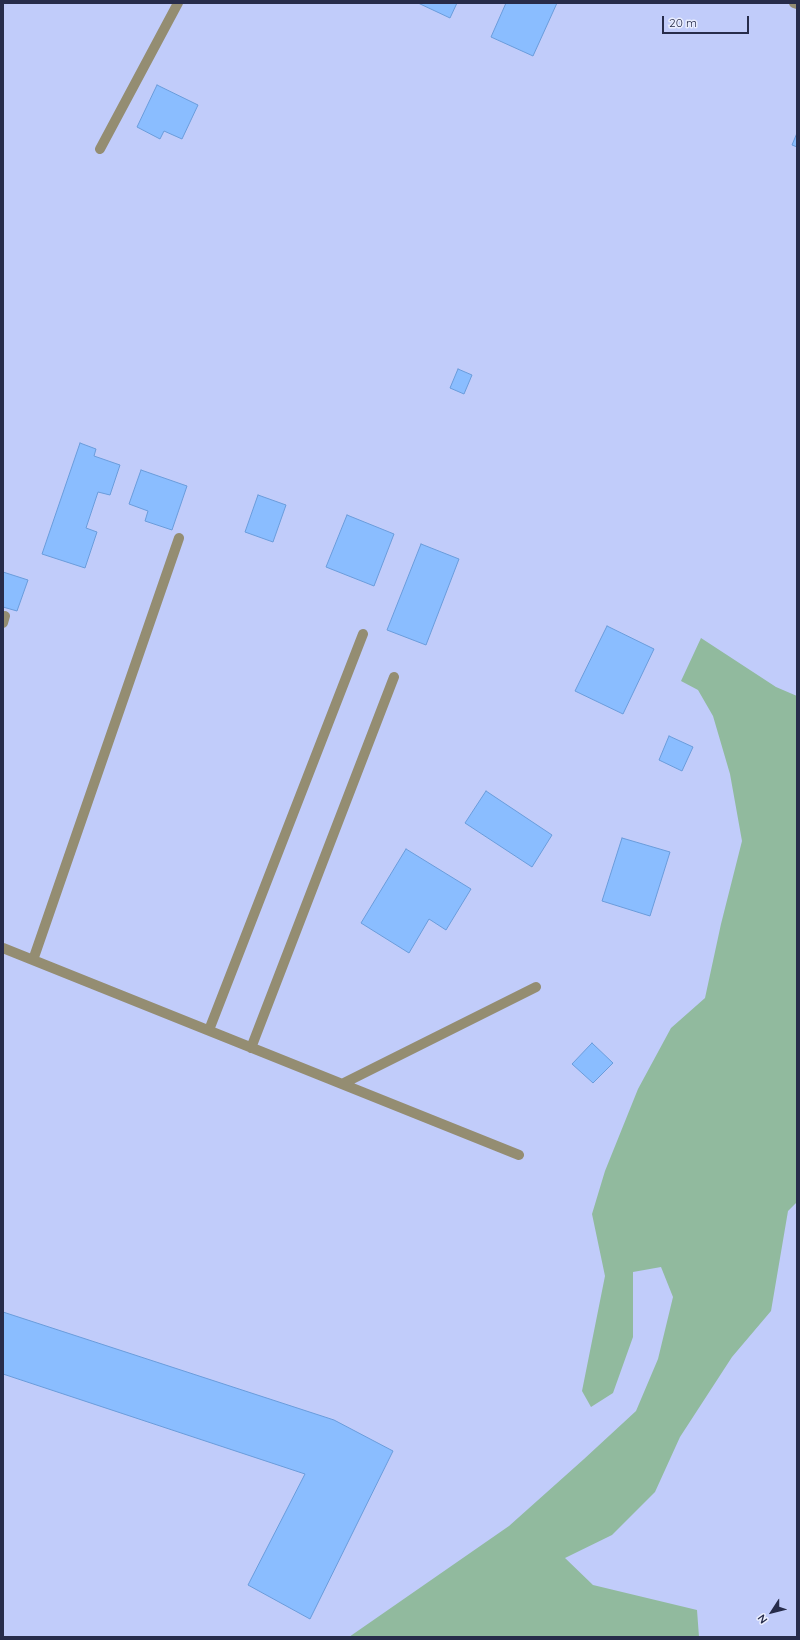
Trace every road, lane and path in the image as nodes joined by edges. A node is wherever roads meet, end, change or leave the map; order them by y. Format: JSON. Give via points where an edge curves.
{"nodes":[{"id":1,"x":178,"y":3,"type":"edge"},
{"id":2,"x":100,"y":149,"type":"dead end"},
{"id":3,"x":179,"y":538,"type":"dead end"},
{"id":4,"x":363,"y":634,"type":"dead end"},
{"id":5,"x":394,"y":677,"type":"dead end"},
{"id":6,"x":3,"y":948,"type":"edge"},
{"id":7,"x":33,"y":960,"type":"junction"},
{"id":8,"x":536,"y":987,"type":"dead end"},
{"id":9,"x":209,"y":1030,"type":"junction"},
{"id":10,"x":251,"y":1048,"type":"junction"},
{"id":11,"x":342,"y":1084,"type":"junction"},
{"id":12,"x":519,"y":1155,"type":"dead end"}],
"edges":[{"from":1,"to":2,"type":"lane"},
{"from":3,"to":7,"type":"lane"},
{"from":4,"to":9,"type":"lane"},
{"from":5,"to":10,"type":"lane"},
{"from":6,"to":7,"type":"lane"},
{"from":7,"to":9,"type":"lane"},
{"from":8,"to":11,"type":"lane"},
{"from":9,"to":10,"type":"lane"},
{"from":10,"to":11,"type":"lane"},
{"from":11,"to":12,"type":"lane"}]}
